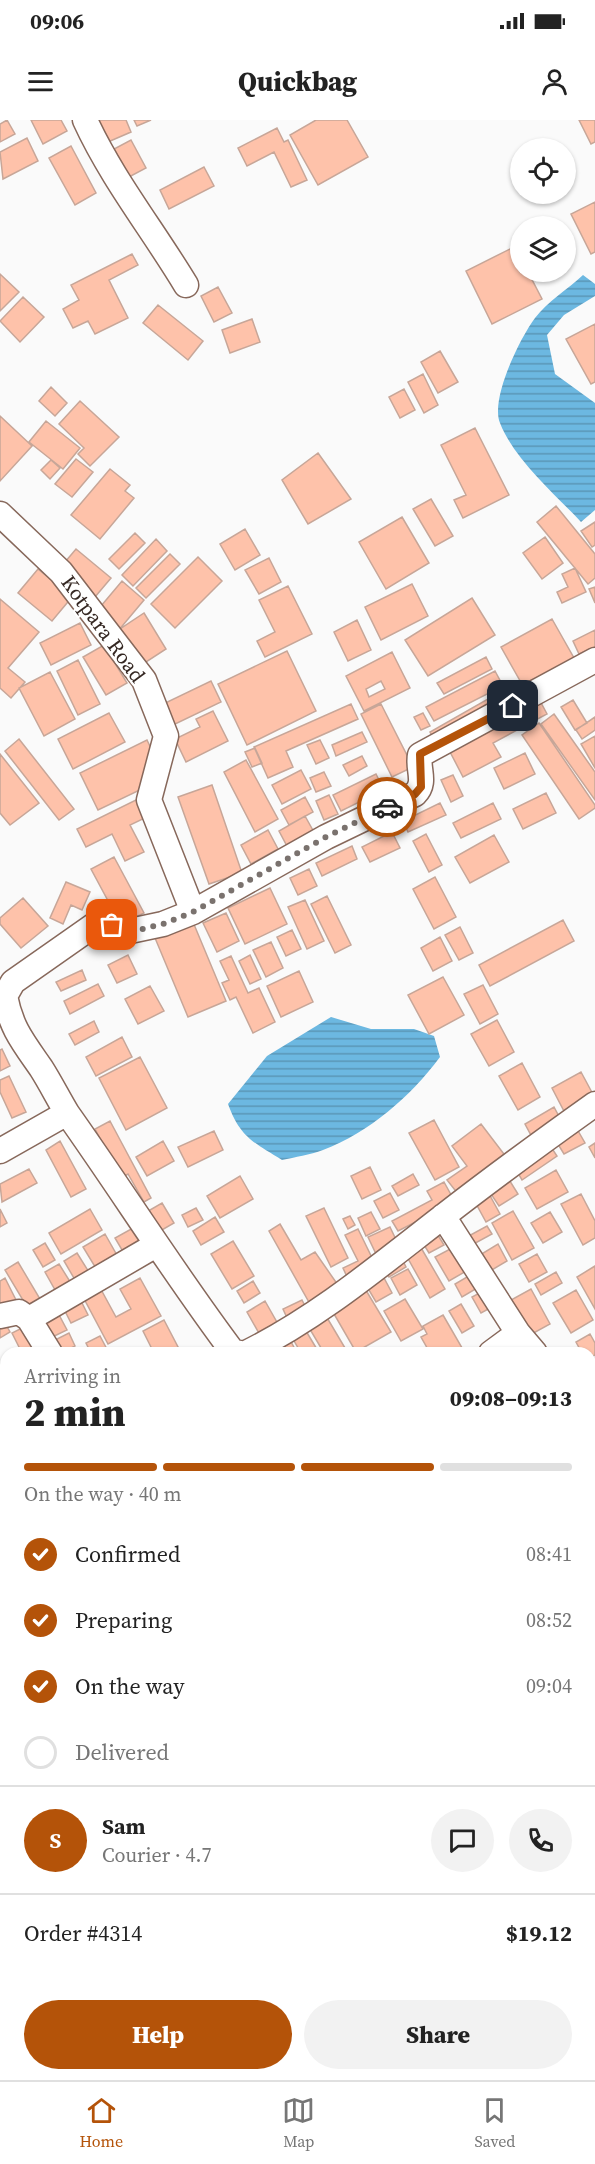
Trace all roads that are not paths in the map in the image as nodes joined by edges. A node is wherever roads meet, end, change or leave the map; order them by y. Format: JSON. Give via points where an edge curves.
{"nodes":[{"id":1,"x":85,"y":120,"type":"edge"},
{"id":2,"x":186,"y":285,"type":"dead end"},
{"id":3,"x":0,"y":514,"type":"edge"},
{"id":4,"x":595,"y":660,"type":"edge"},
{"id":5,"x":193,"y":912,"type":"junction"},
{"id":6,"x":595,"y":1104,"type":"edge"},
{"id":7,"x":67,"y":1113,"type":"junction"},
{"id":8,"x":0,"y":1151,"type":"edge"},
{"id":9,"x":443,"y":1216,"type":"junction"},
{"id":10,"x":156,"y":1245,"type":"junction"},
{"id":11,"x":0,"y":1316,"type":"edge"},
{"id":12,"x":29,"y":1319,"type":"junction"},
{"id":13,"x":518,"y":1333,"type":"junction"},
{"id":14,"x":46,"y":1347,"type":"edge"},
{"id":15,"x":229,"y":1347,"type":"edge"},
{"id":16,"x":258,"y":1347,"type":"edge"},
{"id":17,"x":499,"y":1347,"type":"edge"},
{"id":18,"x":530,"y":1347,"type":"edge"}],
"edges":[{"from":1,"to":2,"type":"street","via":[[102,157]]},
{"from":3,"to":5,"type":"street","name":"Kotpara Road","via":[[61,572],[144,680],[166,736],[149,800]]},
{"from":4,"to":5,"type":"street","via":[[420,754],[422,780],[415,794],[326,837]]},
{"from":5,"to":7,"type":"street","via":[[130,932],[100,921],[14,982],[5,996],[18,1037]]},
{"from":6,"to":9,"type":"street"},
{"from":7,"to":8,"type":"street"},
{"from":7,"to":10,"type":"street","via":[[137,1211]]},
{"from":9,"to":13,"type":"street"},
{"from":9,"to":16,"type":"street","via":[[368,1276]]},
{"from":10,"to":12,"type":"street"},
{"from":10,"to":15,"type":"street"},
{"from":11,"to":12,"type":"street","via":[[19,1312]]},
{"from":12,"to":14,"type":"street"},
{"from":13,"to":17,"type":"street"},
{"from":13,"to":18,"type":"street"}]}
